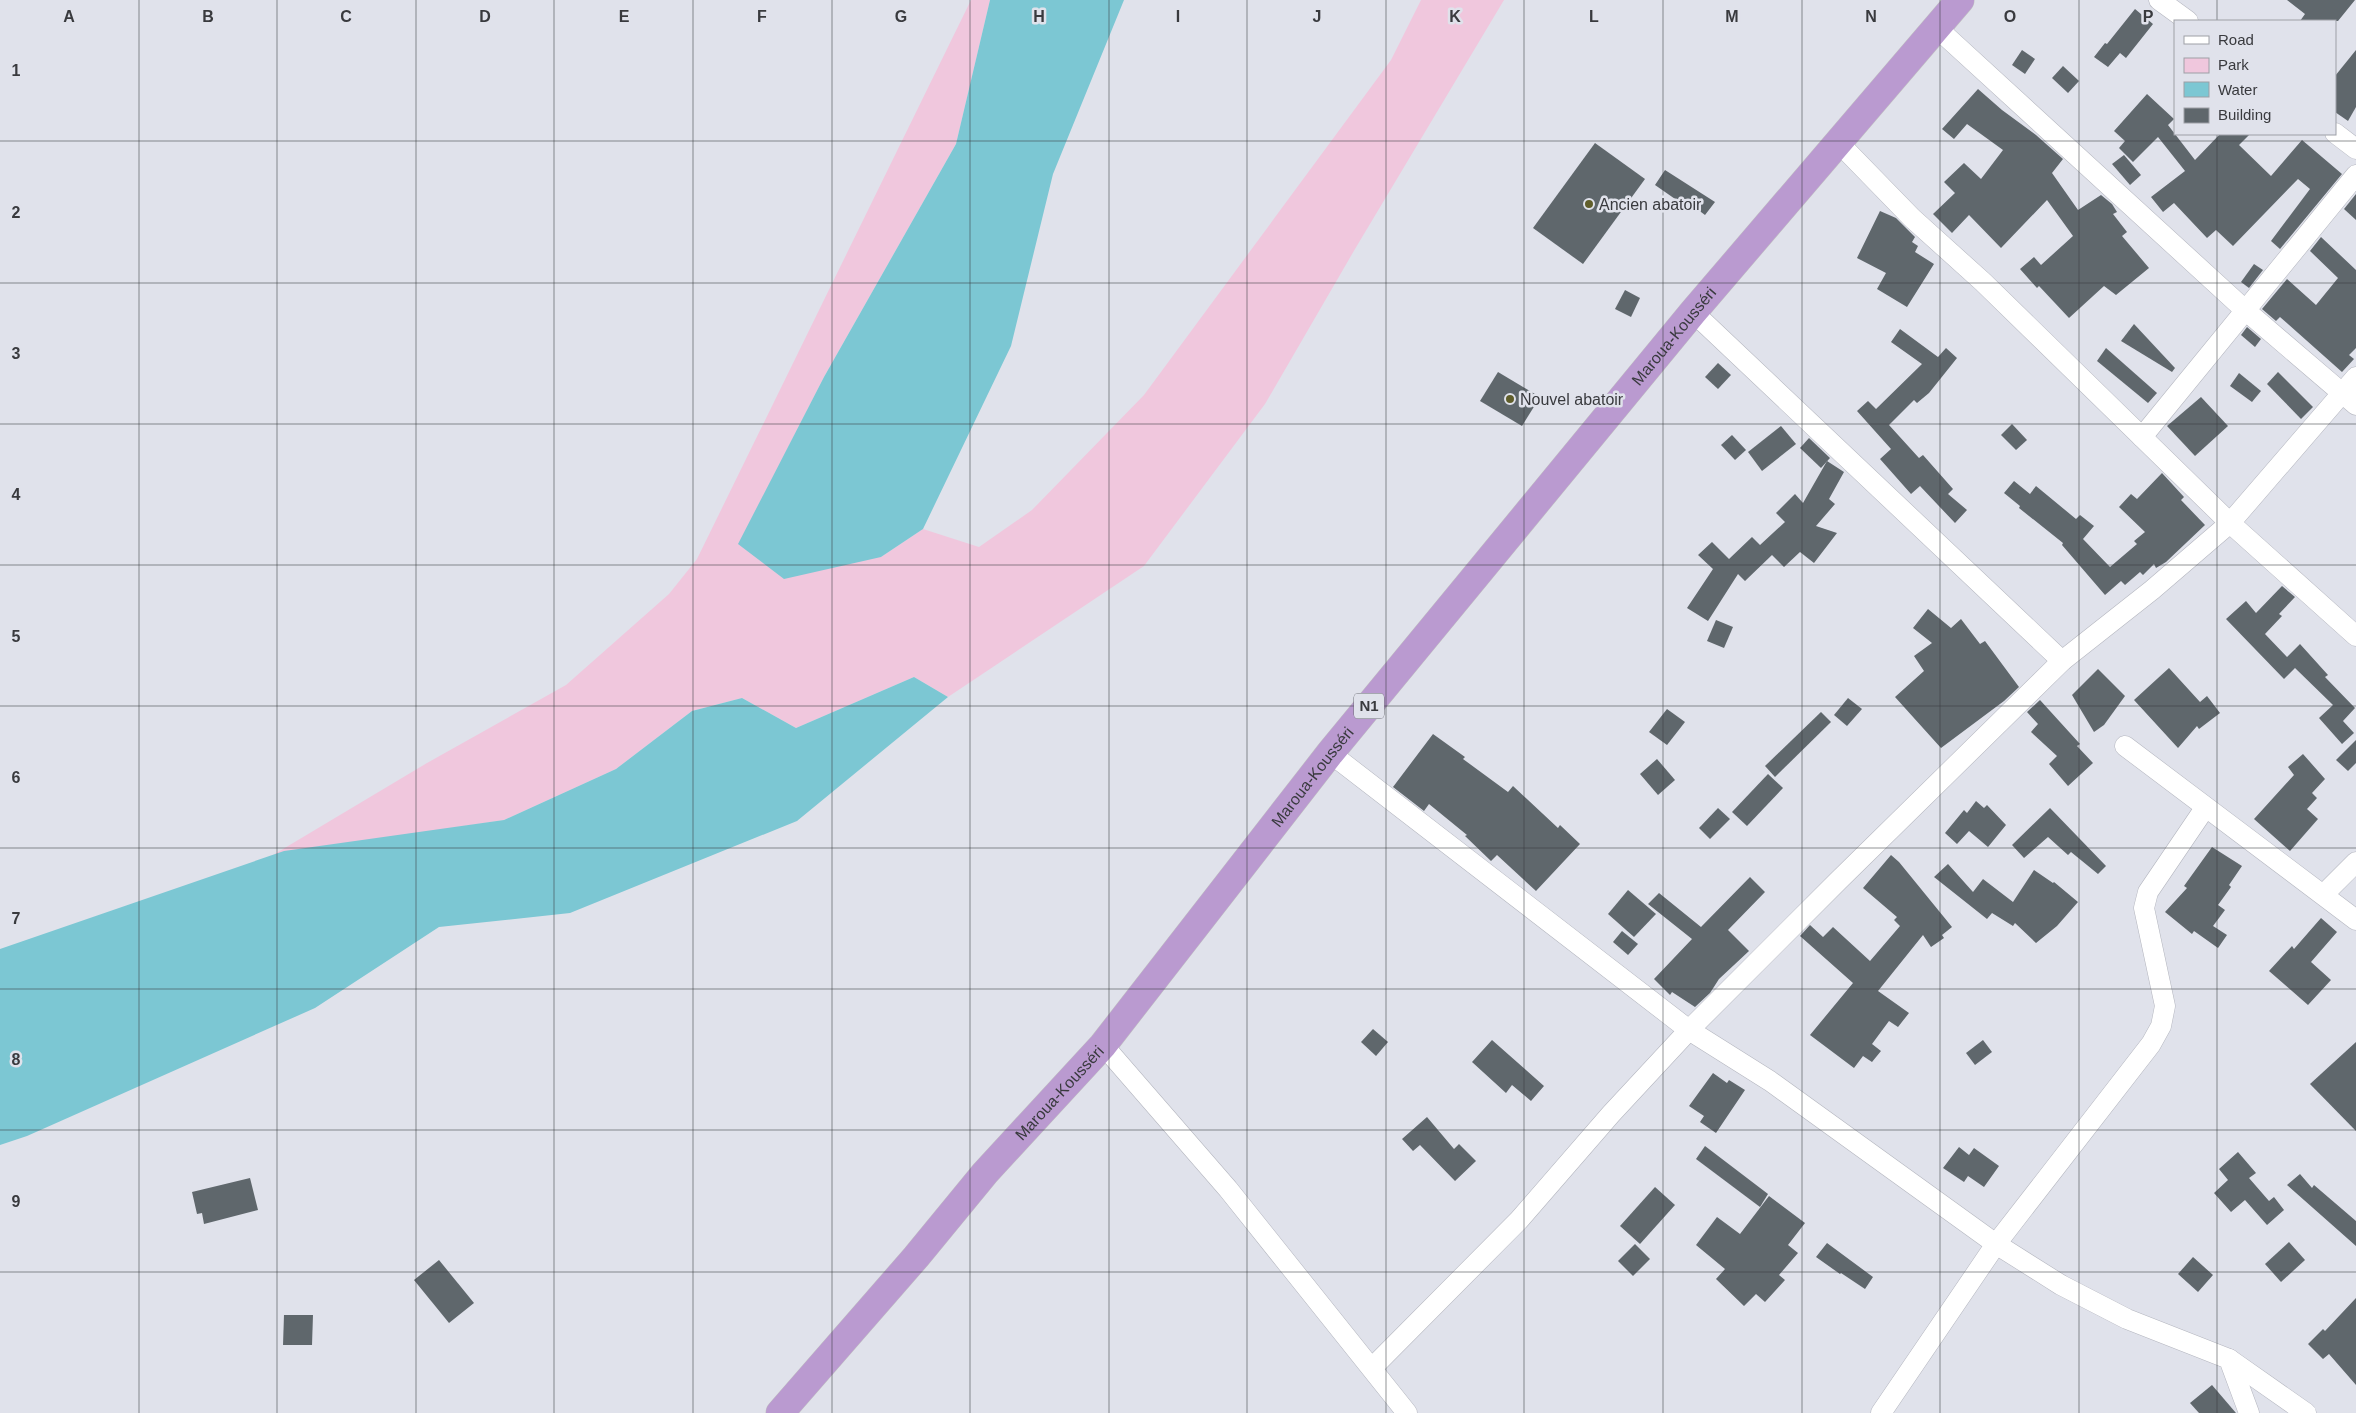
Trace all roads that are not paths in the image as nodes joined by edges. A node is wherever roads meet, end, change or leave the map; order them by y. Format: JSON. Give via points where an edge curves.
{"nodes":[{"id":1,"x":1960,"y":0,"type":"edge"},
{"id":2,"x":2159,"y":0,"type":"edge"},
{"id":3,"x":2187,"y":20,"type":"edge"},
{"id":4,"x":1937,"y":28,"type":"junction"},
{"id":5,"x":2336,"y":134,"type":"edge"},
{"id":6,"x":1838,"y":142,"type":"junction"},
{"id":7,"x":2356,"y":149,"type":"edge"},
{"id":8,"x":2356,"y":175,"type":"edge"},
{"id":9,"x":2245,"y":310,"type":"junction"},
{"id":10,"x":1693,"y":312,"type":"junction"},
{"id":11,"x":2356,"y":377,"type":"edge"},
{"id":12,"x":2349,"y":399,"type":"edge"},
{"id":13,"x":2142,"y":437,"type":"junction"},
{"id":14,"x":2230,"y":523,"type":"junction"},
{"id":15,"x":2356,"y":636,"type":"edge"},
{"id":16,"x":2062,"y":661,"type":"junction"},
{"id":17,"x":2125,"y":746,"type":"dead end"},
{"id":18,"x":1330,"y":753,"type":"junction"},
{"id":19,"x":2205,"y":808,"type":"junction"},
{"id":20,"x":2356,"y":862,"type":"edge"},
{"id":21,"x":2324,"y":894,"type":"junction"},
{"id":22,"x":2356,"y":920,"type":"edge"},
{"id":23,"x":1689,"y":1030,"type":"junction"},
{"id":24,"x":1103,"y":1045,"type":"junction"},
{"id":25,"x":1996,"y":1244,"type":"junction"},
{"id":26,"x":2229,"y":1359,"type":"junction"},
{"id":27,"x":1372,"y":1368,"type":"junction"},
{"id":28,"x":2274,"y":1392,"type":"junction"},
{"id":29,"x":780,"y":1413,"type":"edge"},
{"id":30,"x":1407,"y":1413,"type":"edge"},
{"id":31,"x":1881,"y":1413,"type":"edge"},
{"id":32,"x":2249,"y":1413,"type":"edge"},
{"id":33,"x":2258,"y":1413,"type":"edge"},
{"id":34,"x":2306,"y":1413,"type":"edge"}],
"edges":[{"from":1,"to":4,"type":"highway","name":"Maroua-Kousséri","number":"N1"},
{"from":2,"to":3,"type":"street"},
{"from":4,"to":6,"type":"highway","name":"Maroua-Kousséri","number":"N1"},
{"from":4,"to":9,"type":"street"},
{"from":5,"to":7,"type":"street"},
{"from":6,"to":10,"type":"highway","name":"Maroua-Kousséri","number":"N1"},
{"from":6,"to":13,"type":"street","via":[[1912,218]]},
{"from":8,"to":9,"type":"street"},
{"from":9,"to":12,"type":"street"},
{"from":9,"to":13,"type":"street"},
{"from":10,"to":16,"type":"street"},
{"from":10,"to":18,"type":"highway","name":"Maroua-Kousséri","number":"N1"},
{"from":11,"to":12,"type":"street"},
{"from":12,"to":14,"type":"street"},
{"from":13,"to":14,"type":"street"},
{"from":14,"to":15,"type":"street"},
{"from":14,"to":16,"type":"street"},
{"from":16,"to":23,"type":"street"},
{"from":17,"to":19,"type":"street"},
{"from":18,"to":23,"type":"street"},
{"from":18,"to":24,"type":"highway","name":"Maroua-Kousséri","number":"N1"},
{"from":19,"to":21,"type":"street"},
{"from":19,"to":25,"type":"street","via":[[2148,892],[2144,908],[2165,1006],[2161,1026],[2151,1044]]},
{"from":20,"to":21,"type":"street"},
{"from":21,"to":22,"type":"street"},
{"from":23,"to":25,"type":"street","via":[[1770,1081]]},
{"from":23,"to":27,"type":"street","via":[[1519,1220]]},
{"from":24,"to":27,"type":"street","via":[[1228,1189]]},
{"from":24,"to":29,"type":"highway","name":"Maroua-Kousséri","number":"N1","via":[[986,1173]]},
{"from":25,"to":26,"type":"street","via":[[2061,1285],[2127,1319]]},
{"from":25,"to":31,"type":"street"},
{"from":26,"to":28,"type":"street"},
{"from":26,"to":32,"type":"street"},
{"from":27,"to":30,"type":"street"},
{"from":28,"to":33,"type":"street"},
{"from":28,"to":34,"type":"street"}]}
